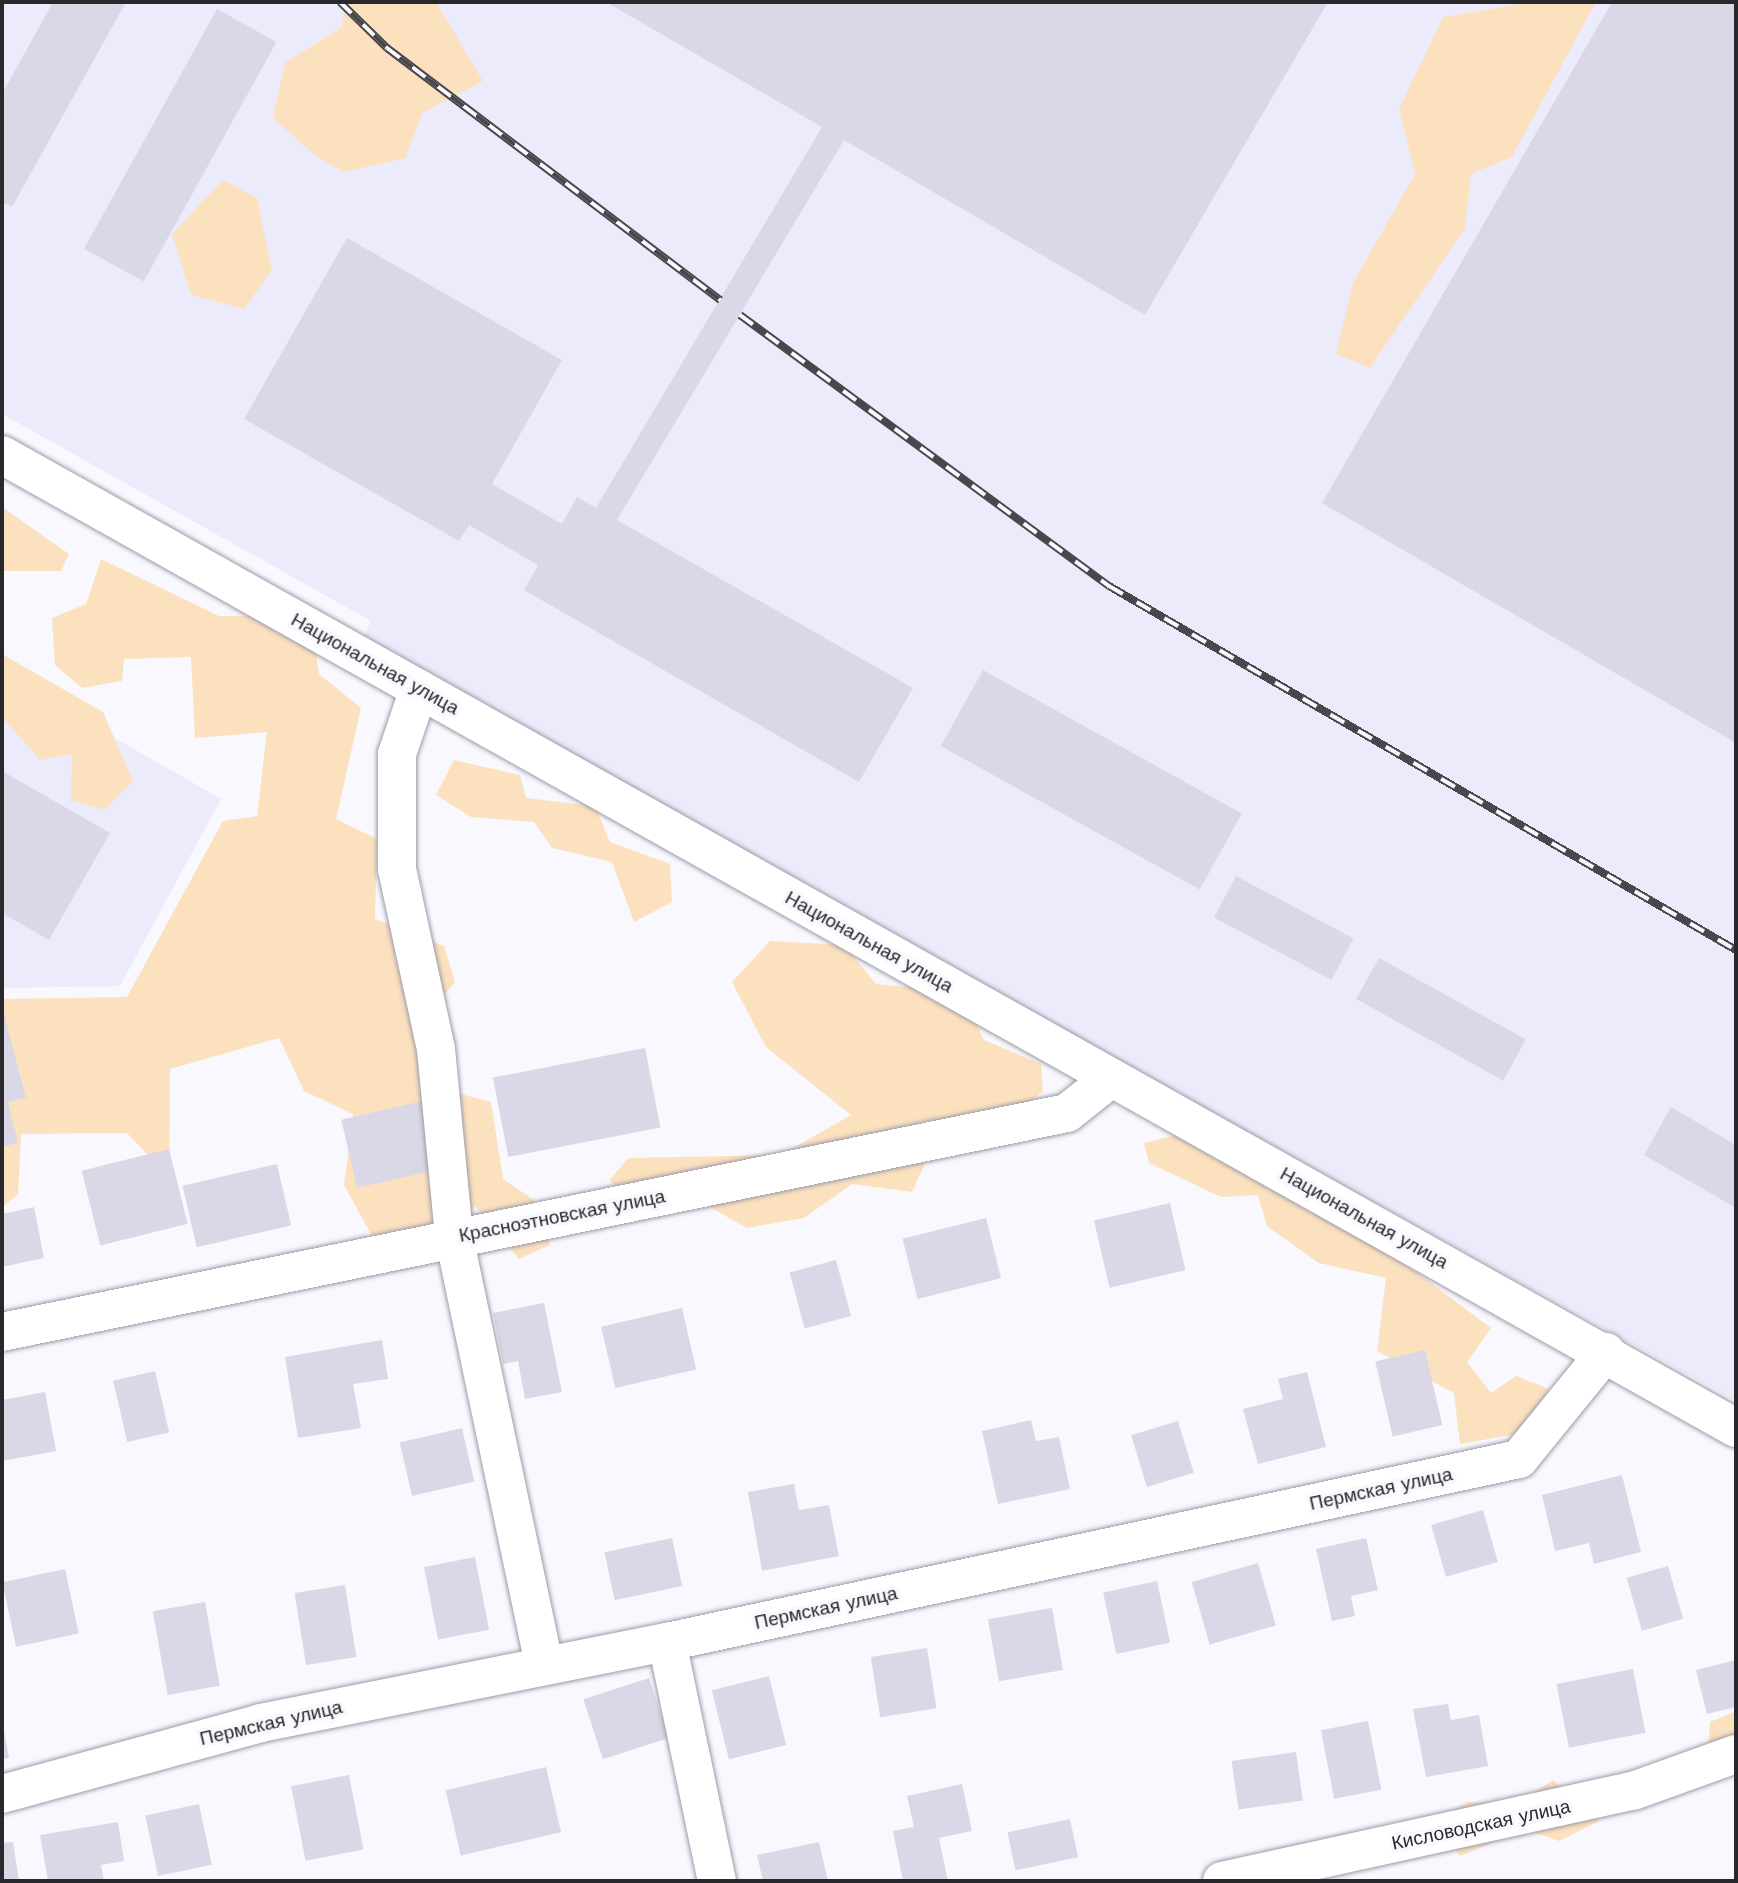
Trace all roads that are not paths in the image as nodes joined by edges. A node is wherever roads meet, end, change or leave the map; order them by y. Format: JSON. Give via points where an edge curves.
{"nodes":[{"id":1,"x":2,"y":455,"type":"edge"},
{"id":2,"x":419,"y":689,"type":"junction"},
{"id":3,"x":1111,"y":1078,"type":"junction"},
{"id":4,"x":454,"y":1237,"type":"junction"},
{"id":5,"x":2,"y":1332,"type":"edge"},
{"id":6,"x":1606,"y":1352,"type":"junction"},
{"id":7,"x":1736,"y":1428,"type":"edge"},
{"id":8,"x":667,"y":1642,"type":"junction"},
{"id":9,"x":544,"y":1664,"type":"junction"},
{"id":10,"x":1736,"y":1754,"type":"edge"},
{"id":11,"x":2,"y":1794,"type":"edge"},
{"id":12,"x":717,"y":1881,"type":"edge"},
{"id":13,"x":1222,"y":1881,"type":"edge"}],
"edges":[{"from":1,"to":2,"type":"street","name":"Национальная улица"},
{"from":2,"to":3,"type":"street","name":"Национальная улица"},
{"from":2,"to":4,"type":"street","via":[[397,754],[397,869],[436,1049]]},
{"from":3,"to":4,"type":"street","name":"Красноэтновская улица","via":[[1067,1113]]},
{"from":3,"to":6,"type":"street","name":"Национальная улица"},
{"from":4,"to":5,"type":"street","name":"Красноэтновская улица"},
{"from":4,"to":9,"type":"street"},
{"from":6,"to":7,"type":"street","name":"Национальная улица"},
{"from":6,"to":8,"type":"street","name":"Пермская улица","via":[[1519,1459]]},
{"from":8,"to":9,"type":"street","name":"Пермская улица"},
{"from":8,"to":12,"type":"street"},
{"from":9,"to":11,"type":"street","name":"Пермская улица","via":[[261,1723]]},
{"from":10,"to":13,"type":"street","name":"Кисловодская улица","via":[[1633,1791]]}]}
